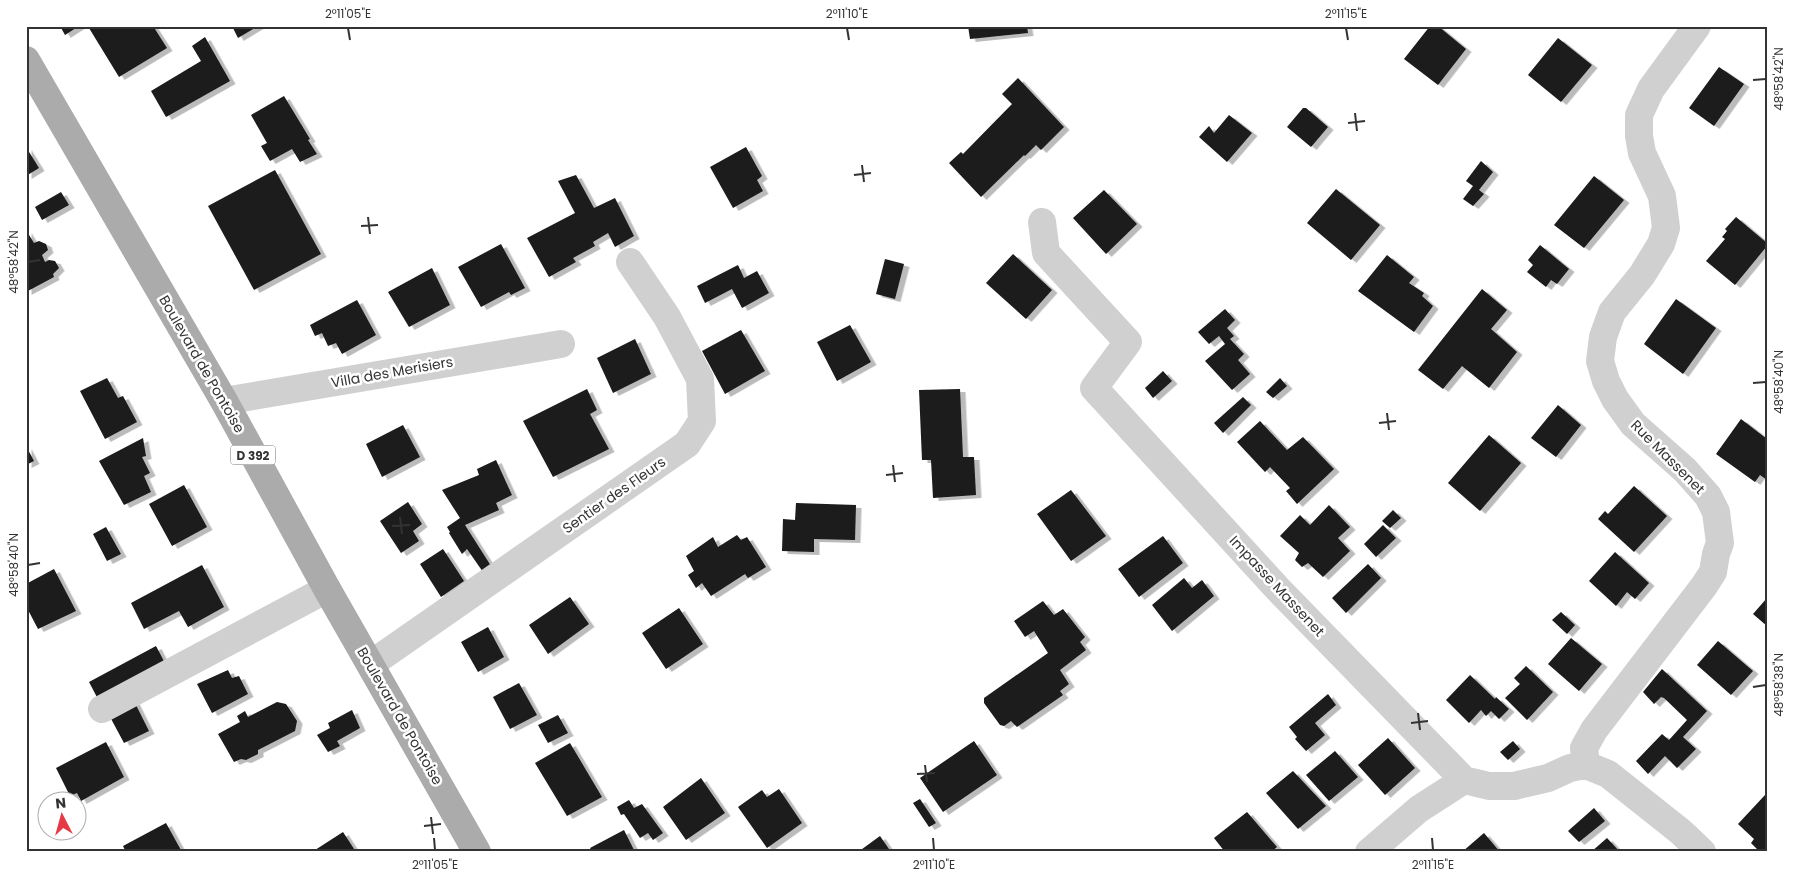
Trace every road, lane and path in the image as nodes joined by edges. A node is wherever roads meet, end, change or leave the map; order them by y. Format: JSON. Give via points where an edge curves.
{"nodes":[{"id":1,"x":1698,"y":26,"type":"edge"},
{"id":2,"x":26,"y":60,"type":"edge"},
{"id":3,"x":1042,"y":222,"type":"dead end"},
{"id":4,"x":630,"y":262,"type":"dead end"},
{"id":5,"x":560,"y":344,"type":"dead end"},
{"id":6,"x":224,"y":401,"type":"junction"},
{"id":7,"x":327,"y":589,"type":"junction"},
{"id":8,"x":371,"y":664,"type":"junction"},
{"id":9,"x":102,"y":709,"type":"dead end"},
{"id":10,"x":1586,"y":765,"type":"junction"},
{"id":11,"x":1464,"y":780,"type":"junction"},
{"id":12,"x":477,"y":852,"type":"edge"},
{"id":13,"x":1369,"y":852,"type":"edge"},
{"id":14,"x":1702,"y":852,"type":"edge"}],
"edges":[{"from":1,"to":10,"type":"street","name":"Rue Massenet","via":[[1651,89],[1639,115],[1642,153],[1662,196],[1666,228],[1661,244],[1642,275],[1612,312],[1603,337],[1600,361],[1615,399],[1633,424],[1685,470],[1708,496],[1716,512],[1720,543],[1713,572],[1704,586],[1594,730],[1584,748]]},
{"from":2,"to":6,"type":"main road","name":"Boulevard de Pontoise","number":"D 392"},
{"from":3,"to":11,"type":"street","name":"Impasse Massenet","via":[[1046,253],[1128,342],[1094,388],[1277,588]]},
{"from":4,"to":8,"type":"street","name":"Sentier des Fleurs","via":[[667,317],[700,379],[702,421],[688,444]]},
{"from":5,"to":6,"type":"street","name":"Villa des Merisiers"},
{"from":6,"to":7,"type":"main road","name":"Boulevard de Pontoise","number":"D 392"},
{"from":7,"to":8,"type":"main road","name":"Boulevard de Pontoise","number":"D 392"},
{"from":7,"to":9,"type":"street"},
{"from":8,"to":12,"type":"main road","name":"Boulevard de Pontoise","number":"D 392"},
{"from":10,"to":11,"type":"street","via":[[1514,786],[1489,786]]},
{"from":10,"to":14,"type":"street","via":[[1608,774]]},
{"from":11,"to":13,"type":"street","via":[[1419,809]]}]}
